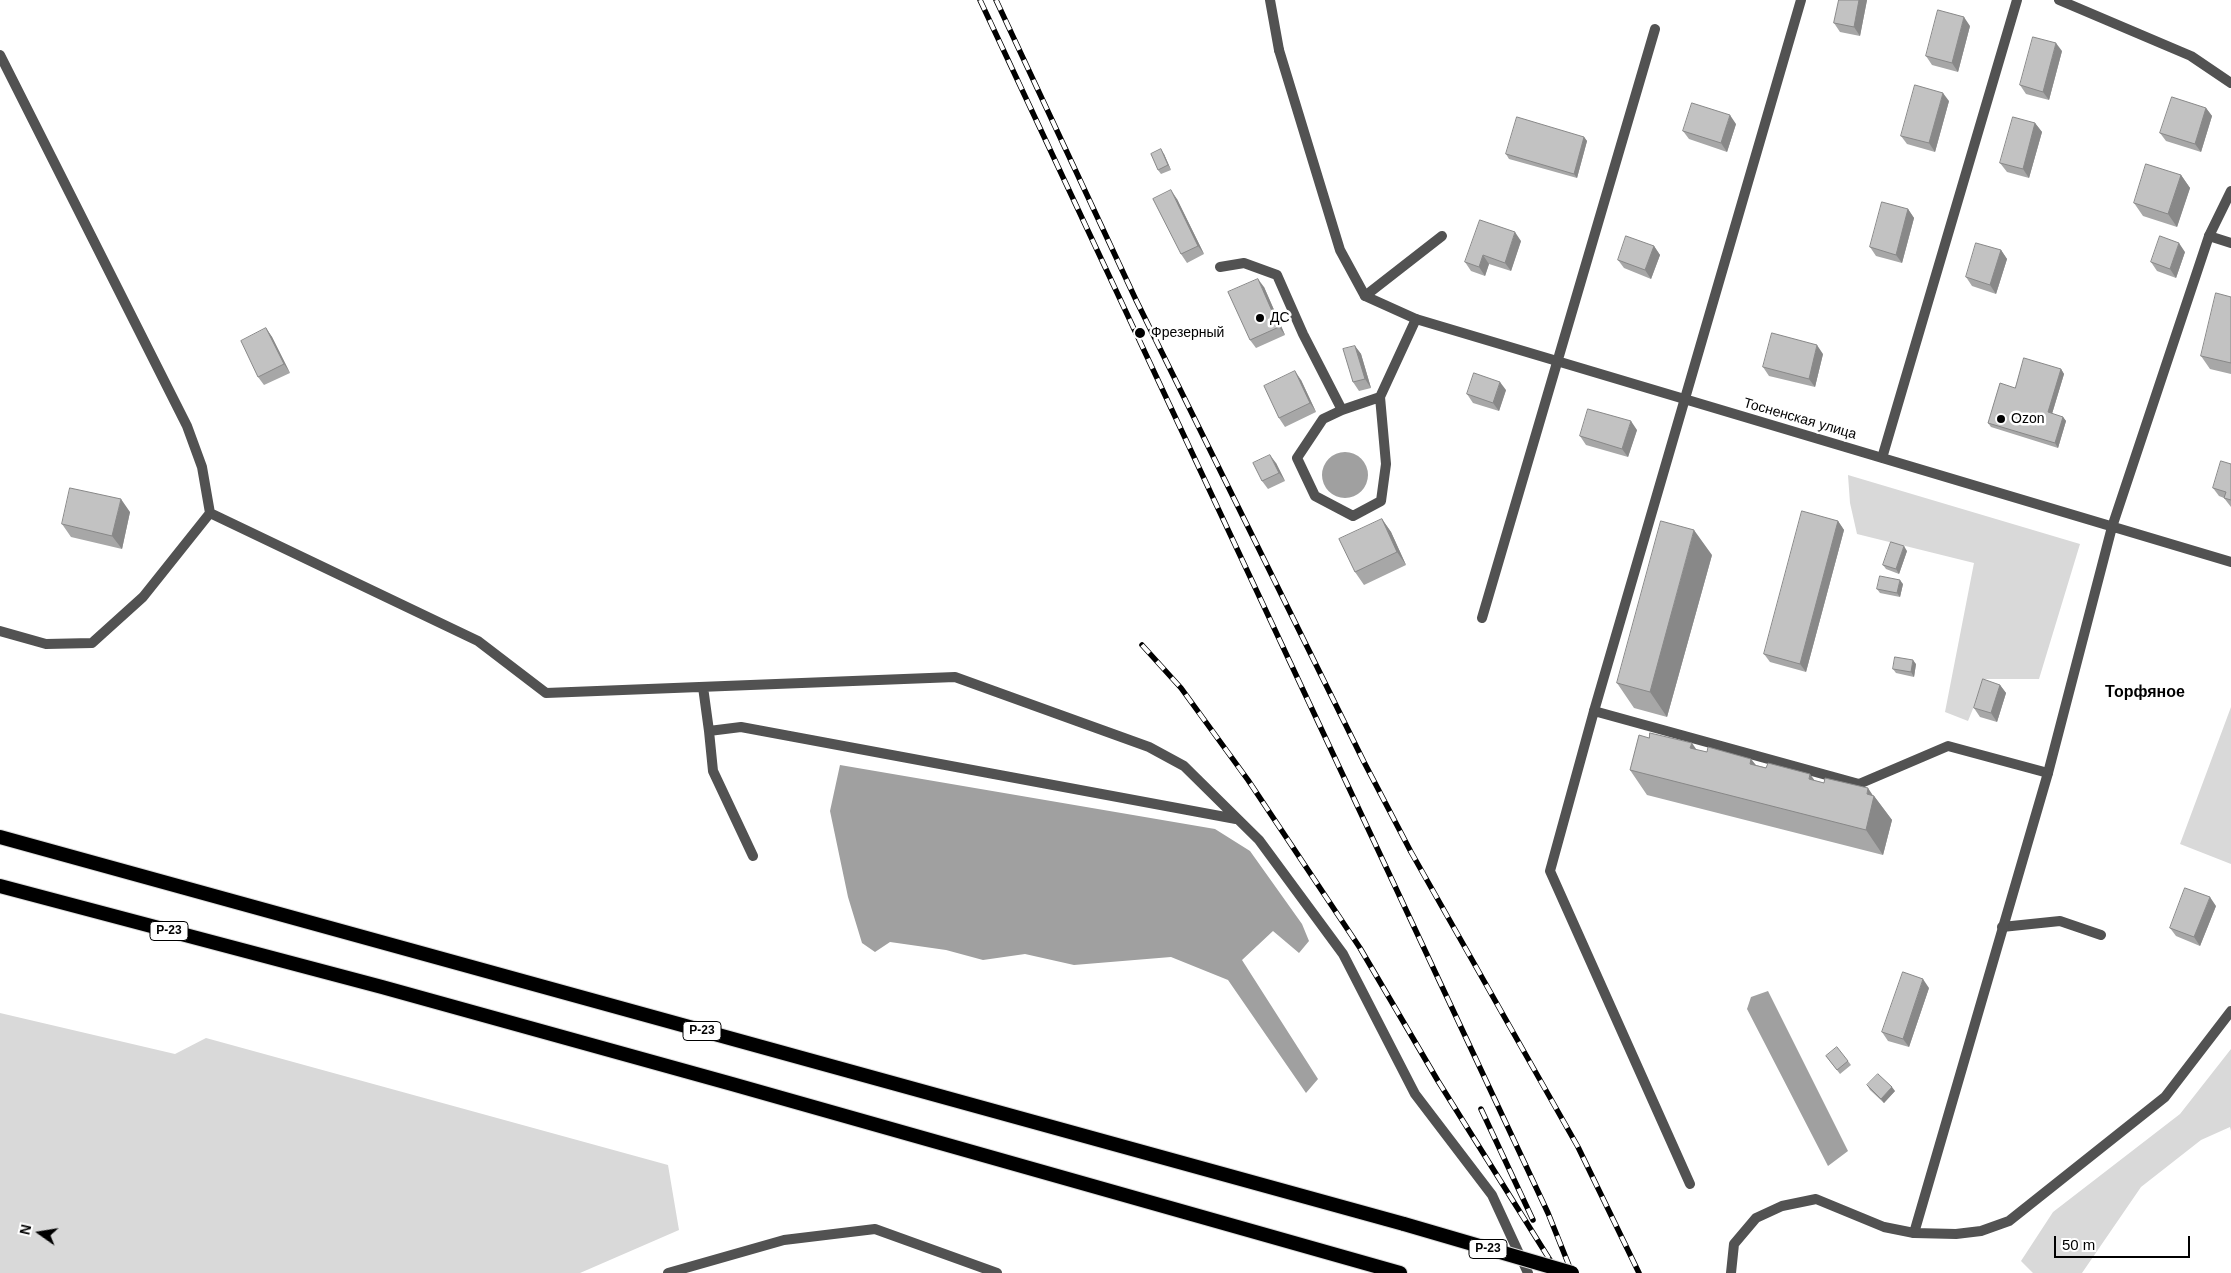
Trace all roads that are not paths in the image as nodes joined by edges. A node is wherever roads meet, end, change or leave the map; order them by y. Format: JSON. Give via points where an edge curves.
{"nodes":[{"id":1,"x":1270,"y":0,"type":"edge"},
{"id":2,"x":1801,"y":0,"type":"edge"},
{"id":3,"x":2017,"y":0,"type":"edge"},
{"id":4,"x":2059,"y":0,"type":"edge"},
{"id":5,"x":1655,"y":29,"type":"dead end"},
{"id":6,"x":0,"y":55,"type":"edge"},
{"id":7,"x":2231,"y":83,"type":"edge"},
{"id":8,"x":2231,"y":191,"type":"edge"},
{"id":9,"x":1442,"y":236,"type":"dead end"},
{"id":10,"x":2209,"y":236,"type":"junction"},
{"id":11,"x":2231,"y":244,"type":"edge"},
{"id":12,"x":1220,"y":267,"type":"dead end"},
{"id":13,"x":1365,"y":296,"type":"junction"},
{"id":14,"x":1416,"y":319,"type":"junction"},
{"id":15,"x":1557,"y":362,"type":"junction"},
{"id":16,"x":1380,"y":397,"type":"junction"},
{"id":17,"x":1686,"y":400,"type":"junction"},
{"id":18,"x":1342,"y":410,"type":"junction"},
{"id":19,"x":1882,"y":458,"type":"junction"},
{"id":20,"x":210,"y":513,"type":"junction"},
{"id":21,"x":2112,"y":527,"type":"junction"},
{"id":22,"x":2231,"y":562,"type":"edge"},
{"id":23,"x":1482,"y":618,"type":"dead end"},
{"id":24,"x":0,"y":631,"type":"edge"},
{"id":25,"x":704,"y":686,"type":"junction"},
{"id":26,"x":1594,"y":711,"type":"junction"},
{"id":27,"x":709,"y":731,"type":"junction"},
{"id":28,"x":2048,"y":773,"type":"junction"},
{"id":29,"x":1237,"y":819,"type":"junction"},
{"id":30,"x":0,"y":837,"type":"edge"},
{"id":31,"x":754,"y":856,"type":"dead end"},
{"id":32,"x":0,"y":886,"type":"edge"},
{"id":33,"x":2002,"y":927,"type":"junction"},
{"id":34,"x":2101,"y":935,"type":"dead end"},
{"id":35,"x":2231,"y":1011,"type":"edge"},
{"id":36,"x":1690,"y":1184,"type":"dead end"},
{"id":37,"x":1914,"y":1233,"type":"junction"},
{"id":38,"x":668,"y":1273,"type":"edge"},
{"id":39,"x":997,"y":1273,"type":"edge"},
{"id":40,"x":1400,"y":1273,"type":"edge"},
{"id":41,"x":1528,"y":1273,"type":"edge"},
{"id":42,"x":1572,"y":1273,"type":"edge"},
{"id":43,"x":1731,"y":1273,"type":"edge"}],
"edges":[{"from":1,"to":13,"type":"street","via":[[1279,50],[1340,250]]},
{"from":2,"to":17,"type":"street"},
{"from":3,"to":19,"type":"street"},
{"from":4,"to":7,"type":"street","via":[[2191,56]]},
{"from":5,"to":15,"type":"street"},
{"from":6,"to":20,"type":"street","via":[[187,426],[202,467]]},
{"from":8,"to":10,"type":"street"},
{"from":9,"to":13,"type":"street"},
{"from":10,"to":11,"type":"street"},
{"from":10,"to":21,"type":"street"},
{"from":12,"to":18,"type":"street","via":[[1244,263],[1277,275],[1302,334]]},
{"from":13,"to":14,"type":"street","name":"Тосненская улица"},
{"from":14,"to":15,"type":"street","name":"Тосненская улица"},
{"from":14,"to":16,"type":"street"},
{"from":15,"to":17,"type":"street","name":"Тосненская улица"},
{"from":15,"to":23,"type":"street"},
{"from":16,"to":18,"type":"street"},
{"from":16,"to":18,"type":"street","via":[[1386,464],[1381,501],[1353,516],[1315,496],[1297,458],[1323,419]]},
{"from":17,"to":19,"type":"street","name":"Тосненская улица"},
{"from":17,"to":26,"type":"street"},
{"from":19,"to":21,"type":"street","name":"Тосненская улица"},
{"from":20,"to":24,"type":"street","via":[[143,597],[92,643],[46,644]]},
{"from":20,"to":25,"type":"street","via":[[478,642],[546,692]]},
{"from":21,"to":22,"type":"street","name":"Тосненская улица"},
{"from":21,"to":28,"type":"street"},
{"from":25,"to":27,"type":"street"},
{"from":25,"to":29,"type":"street","via":[[955,677],[1149,746],[1184,766]]},
{"from":26,"to":28,"type":"street","via":[[1859,784],[1948,746]]},
{"from":26,"to":36,"type":"street","via":[[1550,871]]},
{"from":27,"to":29,"type":"street","via":[[741,727]]},
{"from":27,"to":31,"type":"street","via":[[713,771]]},
{"from":28,"to":33,"type":"street"},
{"from":29,"to":41,"type":"street","via":[[1259,840],[1343,954],[1415,1094],[1492,1195]]},
{"from":30,"to":42,"type":"highway","number":"Р-23","bridge":true},
{"from":32,"to":40,"type":"highway","number":"Р-23","via":[[382,987]]},
{"from":33,"to":34,"type":"street","via":[[2060,921]]},
{"from":33,"to":37,"type":"street"},
{"from":35,"to":37,"type":"street","via":[[2165,1097],[2009,1220],[1981,1231]]},
{"from":37,"to":43,"type":"street","via":[[1884,1227],[1816,1200],[1782,1206],[1756,1218],[1734,1244]]},
{"from":38,"to":39,"type":"street","via":[[784,1240],[875,1229]]}]}
